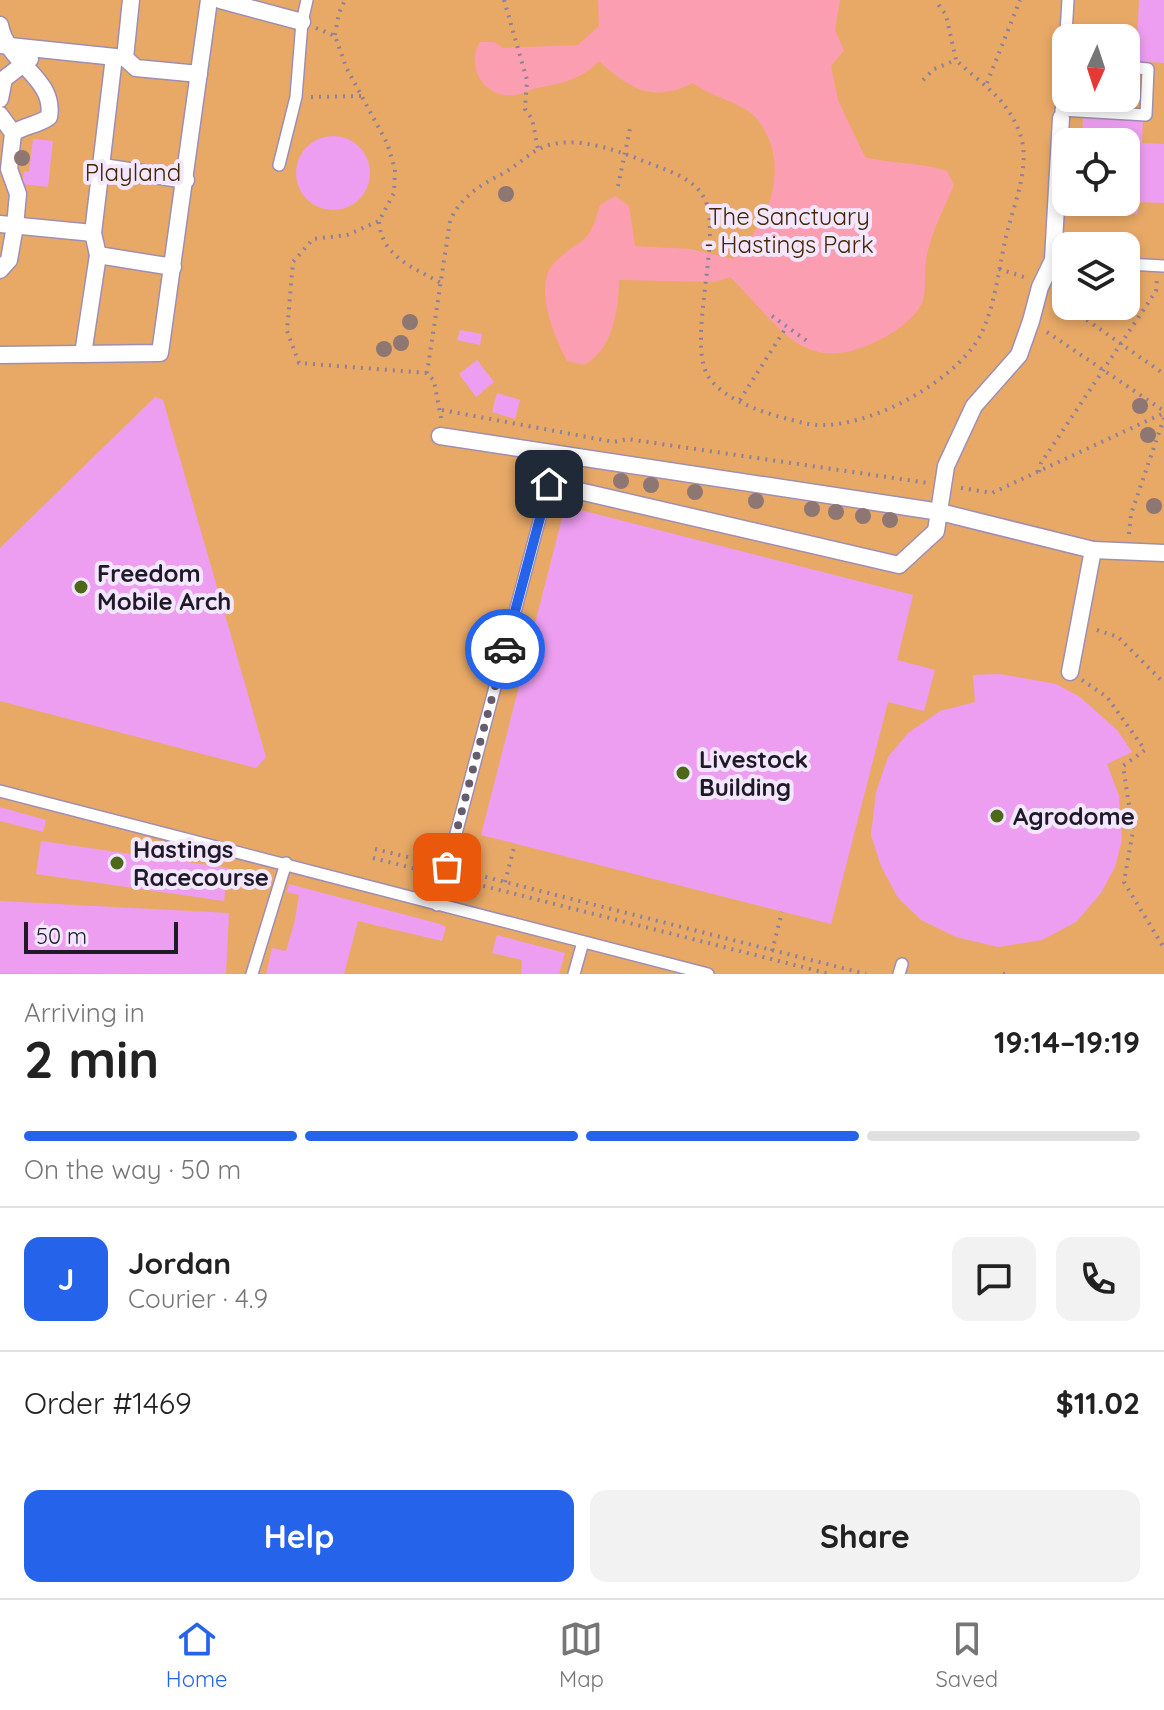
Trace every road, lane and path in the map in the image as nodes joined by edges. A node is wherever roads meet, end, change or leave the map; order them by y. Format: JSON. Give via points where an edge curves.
{"nodes":[{"id":1,"x":131,"y":0,"type":"edge"},
{"id":2,"x":209,"y":0,"type":"edge"},
{"id":3,"x":220,"y":0,"type":"edge"},
{"id":4,"x":307,"y":0,"type":"edge"},
{"id":5,"x":345,"y":0,"type":"edge"},
{"id":6,"x":504,"y":0,"type":"edge"},
{"id":7,"x":935,"y":0,"type":"edge"},
{"id":8,"x":1020,"y":0,"type":"edge"},
{"id":9,"x":1068,"y":0,"type":"edge"},
{"id":10,"x":302,"y":22,"type":"junction"},
{"id":11,"x":1067,"y":24,"type":"edge"},
{"id":12,"x":0,"y":25,"type":"edge"},
{"id":13,"x":335,"y":36,"type":"junction"},
{"id":14,"x":4,"y":45,"type":"edge"},
{"id":15,"x":39,"y":48,"type":"junction"},
{"id":16,"x":119,"y":57,"type":"junction"},
{"id":17,"x":956,"y":60,"type":"junction"},
{"id":18,"x":23,"y":67,"type":"junction"},
{"id":19,"x":1140,"y":68,"type":"edge"},
{"id":20,"x":199,"y":74,"type":"junction"},
{"id":21,"x":2,"y":78,"type":"edge"},
{"id":22,"x":923,"y":80,"type":"dead end"},
{"id":23,"x":987,"y":83,"type":"junction"},
{"id":24,"x":362,"y":96,"type":"junction"},
{"id":25,"x":296,"y":97,"type":"junction"},
{"id":26,"x":0,"y":99,"type":"edge"},
{"id":27,"x":1061,"y":114,"type":"joint"},
{"id":28,"x":0,"y":115,"type":"edge"},
{"id":29,"x":631,"y":124,"type":"dead end"},
{"id":30,"x":13,"y":133,"type":"junction"},
{"id":31,"x":538,"y":149,"type":"junction"},
{"id":32,"x":625,"y":154,"type":"junction"},
{"id":33,"x":279,"y":165,"type":"dead end"},
{"id":34,"x":103,"y":167,"type":"junction"},
{"id":35,"x":4,"y":169,"type":"edge"},
{"id":36,"x":186,"y":180,"type":"junction"},
{"id":37,"x":618,"y":186,"type":"dead end"},
{"id":38,"x":379,"y":221,"type":"junction"},
{"id":39,"x":8,"y":225,"type":"edge"},
{"id":40,"x":1060,"y":232,"type":"edge"},
{"id":41,"x":93,"y":233,"type":"junction"},
{"id":42,"x":98,"y":255,"type":"junction"},
{"id":43,"x":1140,"y":265,"type":"edge"},
{"id":44,"x":1164,"y":266,"type":"edge"},
{"id":45,"x":173,"y":267,"type":"junction"},
{"id":46,"x":999,"y":269,"type":"junction"},
{"id":47,"x":0,"y":270,"type":"edge"},
{"id":48,"x":1052,"y":271,"type":"edge"},
{"id":49,"x":441,"y":283,"type":"junction"},
{"id":50,"x":1040,"y":287,"type":"junction"},
{"id":51,"x":1156,"y":291,"type":"dead end"},
{"id":52,"x":772,"y":316,"type":"dead end"},
{"id":53,"x":1087,"y":320,"type":"edge"},
{"id":54,"x":1031,"y":321,"type":"junction"},
{"id":55,"x":787,"y":326,"type":"junction"},
{"id":56,"x":807,"y":341,"type":"dead end"},
{"id":57,"x":1121,"y":344,"type":"junction"},
{"id":58,"x":83,"y":354,"type":"junction"},
{"id":59,"x":0,"y":355,"type":"edge"},
{"id":60,"x":1103,"y":370,"type":"junction"},
{"id":61,"x":427,"y":373,"type":"junction"},
{"id":62,"x":1164,"y":374,"type":"edge"},
{"id":63,"x":740,"y":400,"type":"junction"},
{"id":64,"x":442,"y":410,"type":"junction"},
{"id":65,"x":1164,"y":414,"type":"edge"},
{"id":66,"x":440,"y":436,"type":"joint"},
{"id":67,"x":1162,"y":438,"type":"edge"},
{"id":68,"x":558,"y":455,"type":"junction"},
{"id":69,"x":1039,"y":472,"type":"junction"},
{"id":70,"x":928,"y":483,"type":"dead end"},
{"id":71,"x":549,"y":484,"type":"junction"},
{"id":72,"x":960,"y":488,"type":"dead end"},
{"id":73,"x":940,"y":512,"type":"junction"},
{"id":74,"x":1093,"y":550,"type":"junction"},
{"id":75,"x":1127,"y":552,"type":"junction"},
{"id":76,"x":1164,"y":553,"type":"edge"},
{"id":77,"x":1079,"y":624,"type":"junction"},
{"id":78,"x":1070,"y":672,"type":"joint"},
{"id":79,"x":1164,"y":683,"type":"edge"},
{"id":80,"x":0,"y":791,"type":"edge"},
{"id":81,"x":515,"y":844,"type":"dead end"},
{"id":82,"x":375,"y":849,"type":"dead end"},
{"id":83,"x":373,"y":858,"type":"dead end"},
{"id":84,"x":286,"y":863,"type":"junction"},
{"id":85,"x":432,"y":863,"type":"dead end"},
{"id":86,"x":462,"y":871,"type":"dead end"},
{"id":87,"x":430,"y":873,"type":"dead end"},
{"id":88,"x":459,"y":880,"type":"dead end"},
{"id":89,"x":505,"y":882,"type":"junction"},
{"id":90,"x":437,"y":905,"type":"junction"},
{"id":91,"x":782,"y":912,"type":"dead end"},
{"id":92,"x":583,"y":942,"type":"junction"},
{"id":93,"x":1164,"y":948,"type":"edge"},
{"id":94,"x":772,"y":951,"type":"junction"},
{"id":95,"x":252,"y":974,"type":"edge"},
{"id":96,"x":574,"y":974,"type":"edge"},
{"id":97,"x":708,"y":974,"type":"edge"},
{"id":98,"x":830,"y":974,"type":"edge"},
{"id":99,"x":866,"y":974,"type":"edge"}],
"edges":[{"from":1,"to":16,"type":"street"},
{"from":2,"to":20,"type":"street"},
{"from":3,"to":10,"type":"street"},
{"from":4,"to":10,"type":"lane"},
{"from":5,"to":13,"type":"path"},
{"from":6,"to":31,"type":"path","via":[[527,80],[525,109]]},
{"from":7,"to":17,"type":"path","via":[[946,15]]},
{"from":8,"to":23,"type":"path"},
{"from":9,"to":11,"type":"lane"},
{"from":10,"to":13,"type":"path"},
{"from":10,"to":25,"type":"lane"},
{"from":12,"to":14,"type":"street"},
{"from":13,"to":24,"type":"path"},
{"from":14,"to":15,"type":"street"},
{"from":14,"to":18,"type":"street"},
{"from":15,"to":16,"type":"street"},
{"from":15,"to":18,"type":"street"},
{"from":16,"to":20,"type":"street","via":[[136,68]]},
{"from":16,"to":34,"type":"street"},
{"from":17,"to":22,"type":"path"},
{"from":17,"to":23,"type":"path"},
{"from":18,"to":21,"type":"street"},
{"from":18,"to":30,"type":"street","via":[[45,87],[52,102],[49,117]]},
{"from":19,"to":27,"type":"lane","via":[[1148,69],[1146,115]]},
{"from":20,"to":36,"type":"street"},
{"from":21,"to":26,"type":"street"},
{"from":23,"to":46,"type":"path","via":[[1019,132],[1024,153]]},
{"from":24,"to":25,"type":"path"},
{"from":24,"to":38,"type":"path","via":[[395,169],[394,193]]},
{"from":25,"to":33,"type":"lane"},
{"from":27,"to":40,"type":"street"},
{"from":28,"to":30,"type":"street"},
{"from":29,"to":32,"type":"path"},
{"from":30,"to":35,"type":"street"},
{"from":31,"to":32,"type":"path","via":[[588,144]]},
{"from":31,"to":49,"type":"path","via":[[457,205]]},
{"from":32,"to":37,"type":"path"},
{"from":32,"to":63,"type":"path","via":[[682,176],[707,204],[702,360],[716,385]]},
{"from":34,"to":36,"type":"street"},
{"from":34,"to":41,"type":"street"},
{"from":35,"to":39,"type":"street","via":[[18,194]]},
{"from":36,"to":45,"type":"street"},
{"from":38,"to":49,"type":"path","via":[[380,239],[392,255]]},
{"from":38,"to":61,"type":"path","via":[[347,235],[313,239],[293,262],[287,331],[299,363]]},
{"from":39,"to":41,"type":"street"},
{"from":39,"to":47,"type":"street","via":[[9,260]]},
{"from":41,"to":42,"type":"street"},
{"from":42,"to":45,"type":"street"},
{"from":42,"to":58,"type":"street"},
{"from":43,"to":44,"type":"lane"},
{"from":45,"to":58,"type":"street","via":[[160,353]]},
{"from":46,"to":50,"type":"path"},
{"from":46,"to":63,"type":"path","via":[[979,337],[927,387],[880,413],[853,422],[809,424]]},
{"from":48,"to":50,"type":"street"},
{"from":49,"to":61,"type":"path"},
{"from":50,"to":54,"type":"street"},
{"from":51,"to":57,"type":"path"},
{"from":52,"to":55,"type":"path"},
{"from":53,"to":57,"type":"path"},
{"from":54,"to":60,"type":"path"},
{"from":54,"to":73,"type":"street","via":[[1019,355],[974,406],[946,466]]},
{"from":55,"to":56,"type":"path"},
{"from":55,"to":63,"type":"path"},
{"from":57,"to":60,"type":"path"},
{"from":57,"to":62,"type":"path"},
{"from":58,"to":59,"type":"street"},
{"from":60,"to":65,"type":"path"},
{"from":60,"to":69,"type":"path"},
{"from":61,"to":64,"type":"path"},
{"from":64,"to":66,"type":"path"},
{"from":64,"to":70,"type":"path","via":[[614,442],[627,439]]},
{"from":65,"to":67,"type":"path"},
{"from":65,"to":69,"type":"path"},
{"from":66,"to":68,"type":"street"},
{"from":67,"to":75,"type":"path","via":[[1131,514]]},
{"from":68,"to":71,"type":"street"},
{"from":68,"to":73,"type":"street"},
{"from":69,"to":72,"type":"path","via":[[992,493]]},
{"from":71,"to":73,"type":"street","via":[[899,565],[936,531]]},
{"from":71,"to":90,"type":"lane"},
{"from":73,"to":74,"type":"street"},
{"from":74,"to":75,"type":"street"},
{"from":74,"to":77,"type":"street"},
{"from":75,"to":76,"type":"street"},
{"from":77,"to":78,"type":"street"},
{"from":77,"to":79,"type":"path","via":[[1118,637]]},
{"from":78,"to":93,"type":"path","via":[[1107,697],[1145,750],[1123,766],[1133,831],[1124,882]]},
{"from":80,"to":84,"type":"lane"},
{"from":81,"to":89,"type":"path"},
{"from":82,"to":85,"type":"path"},
{"from":83,"to":87,"type":"path"},
{"from":84,"to":90,"type":"lane"},
{"from":84,"to":95,"type":"lane"},
{"from":86,"to":89,"type":"path"},
{"from":88,"to":98,"type":"path"},
{"from":89,"to":94,"type":"path"},
{"from":90,"to":92,"type":"lane"},
{"from":91,"to":94,"type":"path"},
{"from":92,"to":96,"type":"lane"},
{"from":92,"to":97,"type":"lane"},
{"from":94,"to":99,"type":"path"}]}
